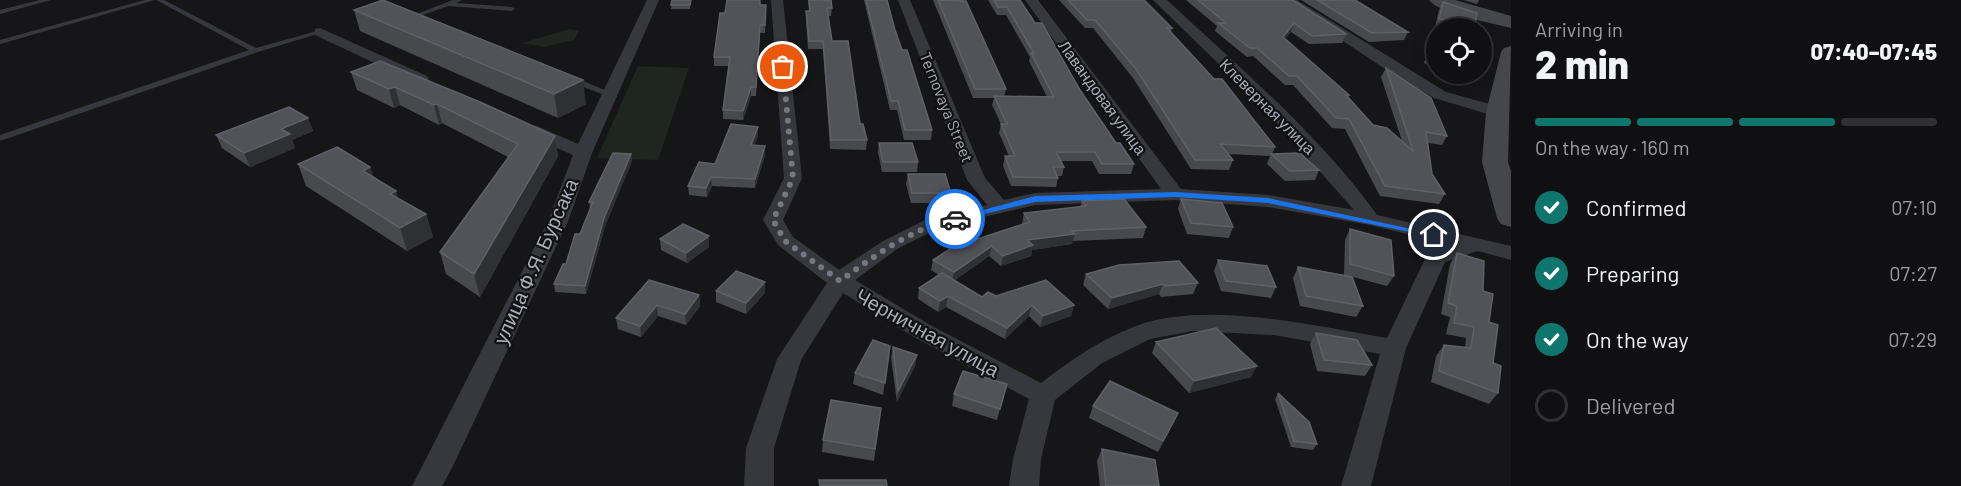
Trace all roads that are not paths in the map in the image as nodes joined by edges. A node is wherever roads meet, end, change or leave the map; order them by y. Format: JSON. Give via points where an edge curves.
{"nodes":[{"id":1,"x":48,"y":0,"type":"edge"},
{"id":2,"x":152,"y":0,"type":"edge"},
{"id":3,"x":159,"y":0,"type":"edge"},
{"id":4,"x":459,"y":0,"type":"edge"},
{"id":5,"x":653,"y":0,"type":"edge"},
{"id":6,"x":777,"y":0,"type":"edge"},
{"id":7,"x":904,"y":0,"type":"edge"},
{"id":8,"x":1031,"y":0,"type":"edge"},
{"id":9,"x":1159,"y":0,"type":"edge"},
{"id":10,"x":1288,"y":0,"type":"edge"},
{"id":11,"x":1438,"y":0,"type":"edge"},
{"id":12,"x":444,"y":5,"type":"junction"},
{"id":13,"x":512,"y":9,"type":"dead end"},
{"id":14,"x":0,"y":12,"type":"edge"},
{"id":15,"x":430,"y":22,"type":"edge"},
{"id":16,"x":1511,"y":22,"type":"edge"},
{"id":17,"x":320,"y":32,"type":"joint"},
{"id":18,"x":0,"y":42,"type":"edge"},
{"id":19,"x":255,"y":50,"type":"junction"},
{"id":20,"x":1511,"y":52,"type":"edge"},
{"id":21,"x":567,"y":77,"type":"edge"},
{"id":22,"x":436,"y":86,"type":"edge"},
{"id":23,"x":610,"y":94,"type":"junction"},
{"id":24,"x":1498,"y":112,"type":"junction"},
{"id":25,"x":520,"y":124,"type":"edge"},
{"id":26,"x":0,"y":138,"type":"edge"},
{"id":27,"x":583,"y":153,"type":"junction"},
{"id":28,"x":1175,"y":194,"type":"junction"},
{"id":29,"x":1508,"y":202,"type":"edge"},
{"id":30,"x":1000,"y":208,"type":"junction"},
{"id":31,"x":1370,"y":219,"type":"junction"},
{"id":32,"x":1476,"y":245,"type":"junction"},
{"id":33,"x":1511,"y":253,"type":"edge"},
{"id":34,"x":840,"y":281,"type":"junction"},
{"id":35,"x":1394,"y":348,"type":"junction"},
{"id":36,"x":1043,"y":395,"type":"junction"},
{"id":37,"x":427,"y":486,"type":"edge"},
{"id":38,"x":759,"y":486,"type":"edge"},
{"id":39,"x":1024,"y":486,"type":"edge"},
{"id":40,"x":1356,"y":486,"type":"edge"}],
"edges":[{"from":1,"to":14,"type":"lane"},
{"from":2,"to":18,"type":"lane"},
{"from":3,"to":19,"type":"lane"},
{"from":4,"to":12,"type":"lane"},
{"from":5,"to":23,"type":"street","name":"улица Ф.Я. Бурсака"},
{"from":6,"to":34,"type":"street","name":"Черничная улица","via":[[793,178],[773,220],[785,241]]},
{"from":7,"to":30,"type":"street","name":"Ternovaya Street","via":[[976,180]]},
{"from":8,"to":28,"type":"street","name":"Лавандовая улица"},
{"from":9,"to":31,"type":"street","name":"Клеверная улица","via":[[1266,101],[1354,196]]},
{"from":10,"to":24,"type":"street","via":[[1440,95]]},
{"from":11,"to":16,"type":"main road"},
{"from":12,"to":13,"type":"lane"},
{"from":12,"to":15,"type":"lane","via":[[417,15]]},
{"from":17,"to":19,"type":"lane"},
{"from":17,"to":22,"type":"street"},
{"from":19,"to":26,"type":"lane"},
{"from":20,"to":24,"type":"main road"},
{"from":21,"to":23,"type":"lane"},
{"from":23,"to":27,"type":"street","name":"улица Ф.Я. Бурсака"},
{"from":24,"to":29,"type":"main road","via":[[1495,162]]},
{"from":25,"to":27,"type":"street"},
{"from":27,"to":37,"type":"street","name":"улица Ф.Я. Бурсака","via":[[559,219]]},
{"from":28,"to":30,"type":"street","via":[[1035,199]]},
{"from":28,"to":31,"type":"street","via":[[1268,201]]},
{"from":30,"to":34,"type":"street","via":[[934,223],[890,245]]},
{"from":31,"to":32,"type":"street"},
{"from":32,"to":33,"type":"street"},
{"from":32,"to":35,"type":"street","via":[[1436,258]]},
{"from":34,"to":36,"type":"street","name":"Черничная улица","via":[[921,331]]},
{"from":34,"to":38,"type":"street","via":[[789,358],[760,448]]},
{"from":35,"to":36,"type":"street","via":[[1274,327],[1193,322],[1144,332],[1093,357]]},
{"from":35,"to":40,"type":"street"},
{"from":36,"to":39,"type":"street"}]}
